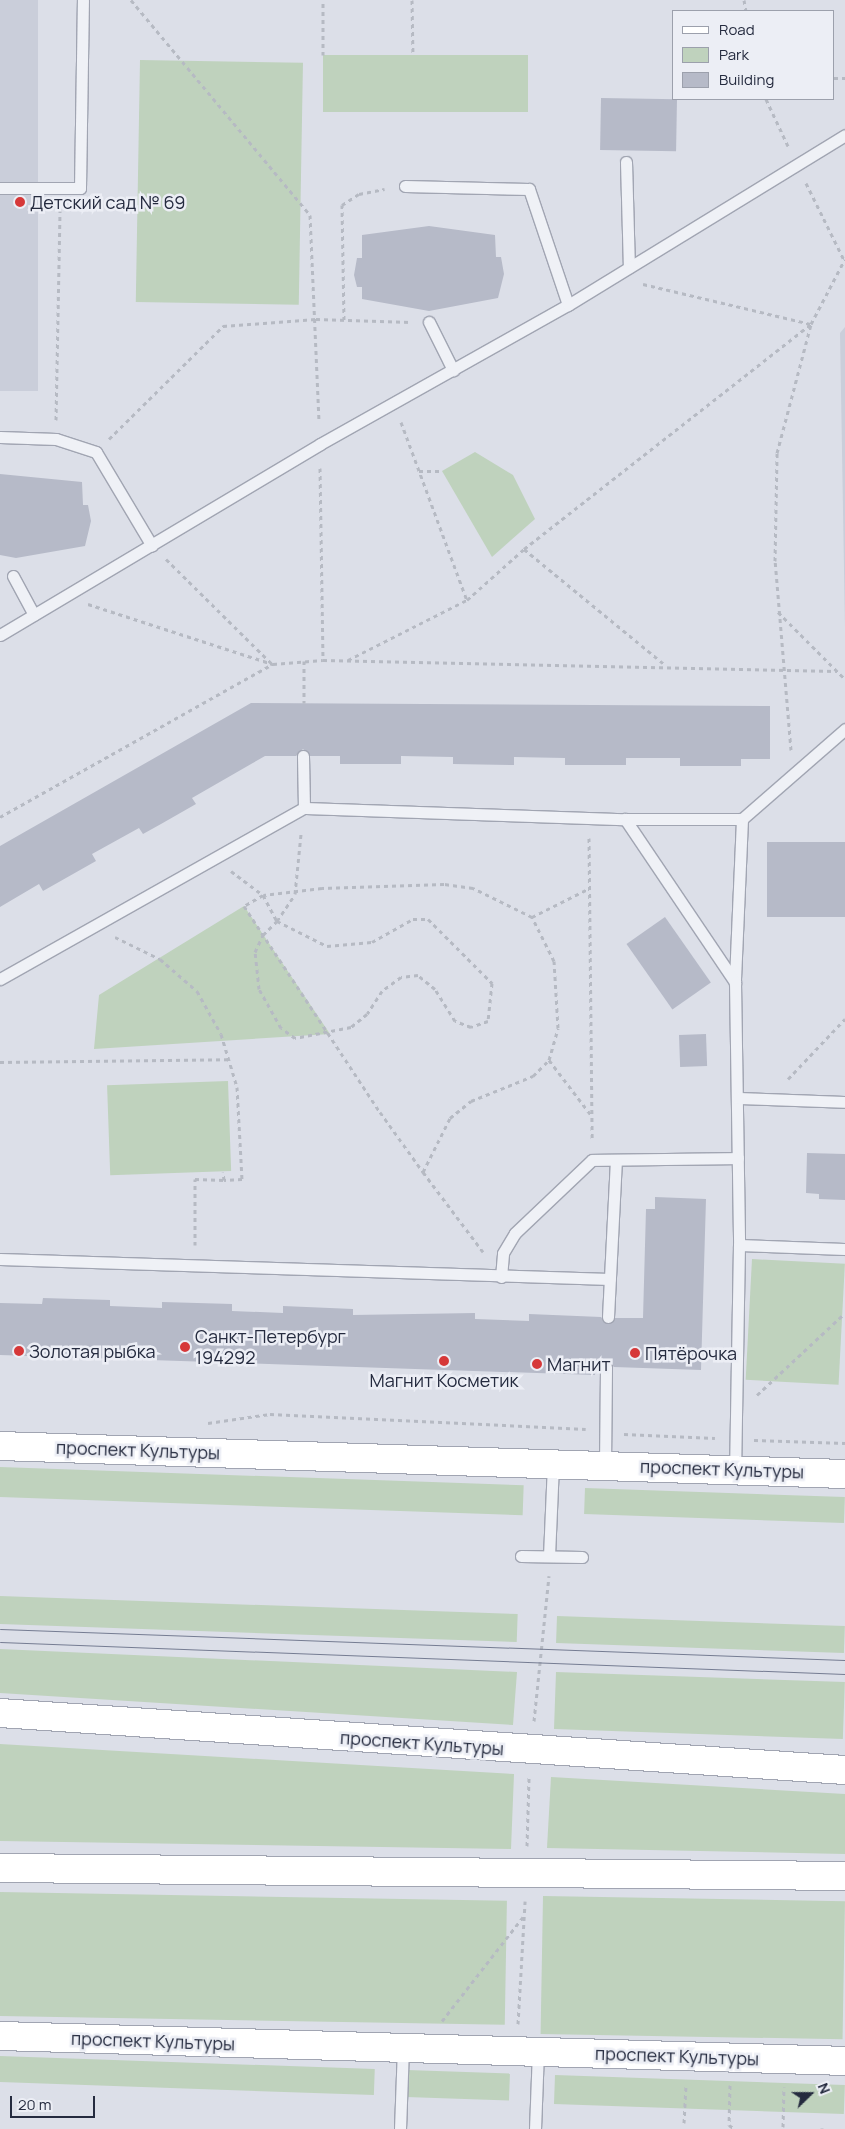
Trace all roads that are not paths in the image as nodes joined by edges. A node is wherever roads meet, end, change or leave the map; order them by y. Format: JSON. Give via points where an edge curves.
{"nodes":[{"id":1,"x":83,"y":0,"type":"edge"},
{"id":2,"x":845,"y":135,"type":"edge"},
{"id":3,"x":626,"y":162,"type":"dead end"},
{"id":4,"x":405,"y":186,"type":"road end"},
{"id":5,"x":0,"y":188,"type":"edge"},
{"id":6,"x":629,"y":267,"type":"junction"},
{"id":7,"x":568,"y":305,"type":"junction"},
{"id":8,"x":429,"y":322,"type":"road end"},
{"id":9,"x":452,"y":370,"type":"junction"},
{"id":10,"x":0,"y":437,"type":"edge"},
{"id":11,"x":152,"y":546,"type":"junction"},
{"id":12,"x":13,"y":576,"type":"dead end"},
{"id":13,"x":34,"y":615,"type":"junction"},
{"id":14,"x":0,"y":635,"type":"edge"},
{"id":15,"x":845,"y":729,"type":"edge"},
{"id":16,"x":303,"y":756,"type":"dead end"},
{"id":17,"x":304,"y":808,"type":"junction"},
{"id":18,"x":625,"y":819,"type":"junction"},
{"id":19,"x":742,"y":819,"type":"junction"},
{"id":20,"x":0,"y":979,"type":"edge"},
{"id":21,"x":735,"y":982,"type":"junction"},
{"id":22,"x":738,"y":1098,"type":"junction"},
{"id":23,"x":845,"y":1102,"type":"edge"},
{"id":24,"x":738,"y":1158,"type":"junction"},
{"id":25,"x":616,"y":1160,"type":"junction"},
{"id":26,"x":739,"y":1245,"type":"junction"},
{"id":27,"x":845,"y":1249,"type":"edge"},
{"id":28,"x":0,"y":1259,"type":"edge"},
{"id":29,"x":501,"y":1277,"type":"junction"},
{"id":30,"x":610,"y":1279,"type":"junction"},
{"id":31,"x":608,"y":1317,"type":"dead end"},
{"id":32,"x":606,"y":1367,"type":"dead end"},
{"id":33,"x":0,"y":1446,"type":"edge"},
{"id":34,"x":553,"y":1462,"type":"junction"},
{"id":35,"x":605,"y":1464,"type":"junction"},
{"id":36,"x":735,"y":1470,"type":"junction"},
{"id":37,"x":845,"y":1474,"type":"edge"},
{"id":38,"x":521,"y":1556,"type":"dead end"},
{"id":39,"x":549,"y":1556,"type":"junction"},
{"id":40,"x":582,"y":1557,"type":"dead end"},
{"id":41,"x":0,"y":1713,"type":"edge"},
{"id":42,"x":845,"y":1770,"type":"edge"},
{"id":43,"x":0,"y":1868,"type":"edge"},
{"id":44,"x":845,"y":1876,"type":"edge"},
{"id":45,"x":0,"y":2036,"type":"edge"},
{"id":46,"x":528,"y":2043,"type":"junction"},
{"id":47,"x":411,"y":2049,"type":"junction"},
{"id":48,"x":845,"y":2061,"type":"edge"},
{"id":49,"x":400,"y":2129,"type":"edge"},
{"id":50,"x":535,"y":2129,"type":"edge"}],
"edges":[{"from":1,"to":5,"type":"lane","via":[[80,188]]},
{"from":2,"to":6,"type":"lane"},
{"from":3,"to":6,"type":"lane"},
{"from":4,"to":7,"type":"lane","via":[[529,189]]},
{"from":6,"to":7,"type":"lane"},
{"from":7,"to":9,"type":"lane"},
{"from":8,"to":9,"type":"lane"},
{"from":9,"to":11,"type":"lane","via":[[320,444]]},
{"from":10,"to":11,"type":"lane","via":[[56,440],[96,452]]},
{"from":11,"to":13,"type":"lane"},
{"from":12,"to":13,"type":"lane"},
{"from":13,"to":14,"type":"lane"},
{"from":15,"to":19,"type":"lane","via":[[794,778]]},
{"from":16,"to":17,"type":"lane"},
{"from":17,"to":18,"type":"lane"},
{"from":17,"to":20,"type":"lane","via":[[212,856]]},
{"from":18,"to":19,"type":"lane"},
{"from":18,"to":21,"type":"lane"},
{"from":19,"to":21,"type":"lane"},
{"from":21,"to":22,"type":"lane"},
{"from":22,"to":23,"type":"lane"},
{"from":22,"to":24,"type":"lane"},
{"from":24,"to":25,"type":"lane"},
{"from":24,"to":26,"type":"lane"},
{"from":25,"to":29,"type":"lane","via":[[592,1160],[515,1233],[503,1253]]},
{"from":25,"to":30,"type":"lane"},
{"from":26,"to":27,"type":"lane"},
{"from":26,"to":36,"type":"lane"},
{"from":28,"to":29,"type":"lane"},
{"from":29,"to":30,"type":"lane"},
{"from":30,"to":31,"type":"lane"},
{"from":32,"to":35,"type":"lane"},
{"from":33,"to":34,"type":"street","name":"проспект Культуры"},
{"from":34,"to":35,"type":"street","name":"проспект Культуры"},
{"from":34,"to":39,"type":"lane"},
{"from":35,"to":36,"type":"street","name":"проспект Культуры"},
{"from":36,"to":37,"type":"street","name":"проспект Культуры"},
{"from":38,"to":39,"type":"lane"},
{"from":39,"to":40,"type":"lane"},
{"from":41,"to":42,"type":"street","name":"проспект Культуры"},
{"from":43,"to":44,"type":"street"},
{"from":45,"to":47,"type":"street","name":"проспект Культуры"},
{"from":46,"to":47,"type":"street","name":"проспект Культуры"},
{"from":46,"to":48,"type":"street","name":"проспект Культуры","via":[[687,2056]]},
{"from":46,"to":50,"type":"lane"},
{"from":47,"to":49,"type":"lane"}]}
